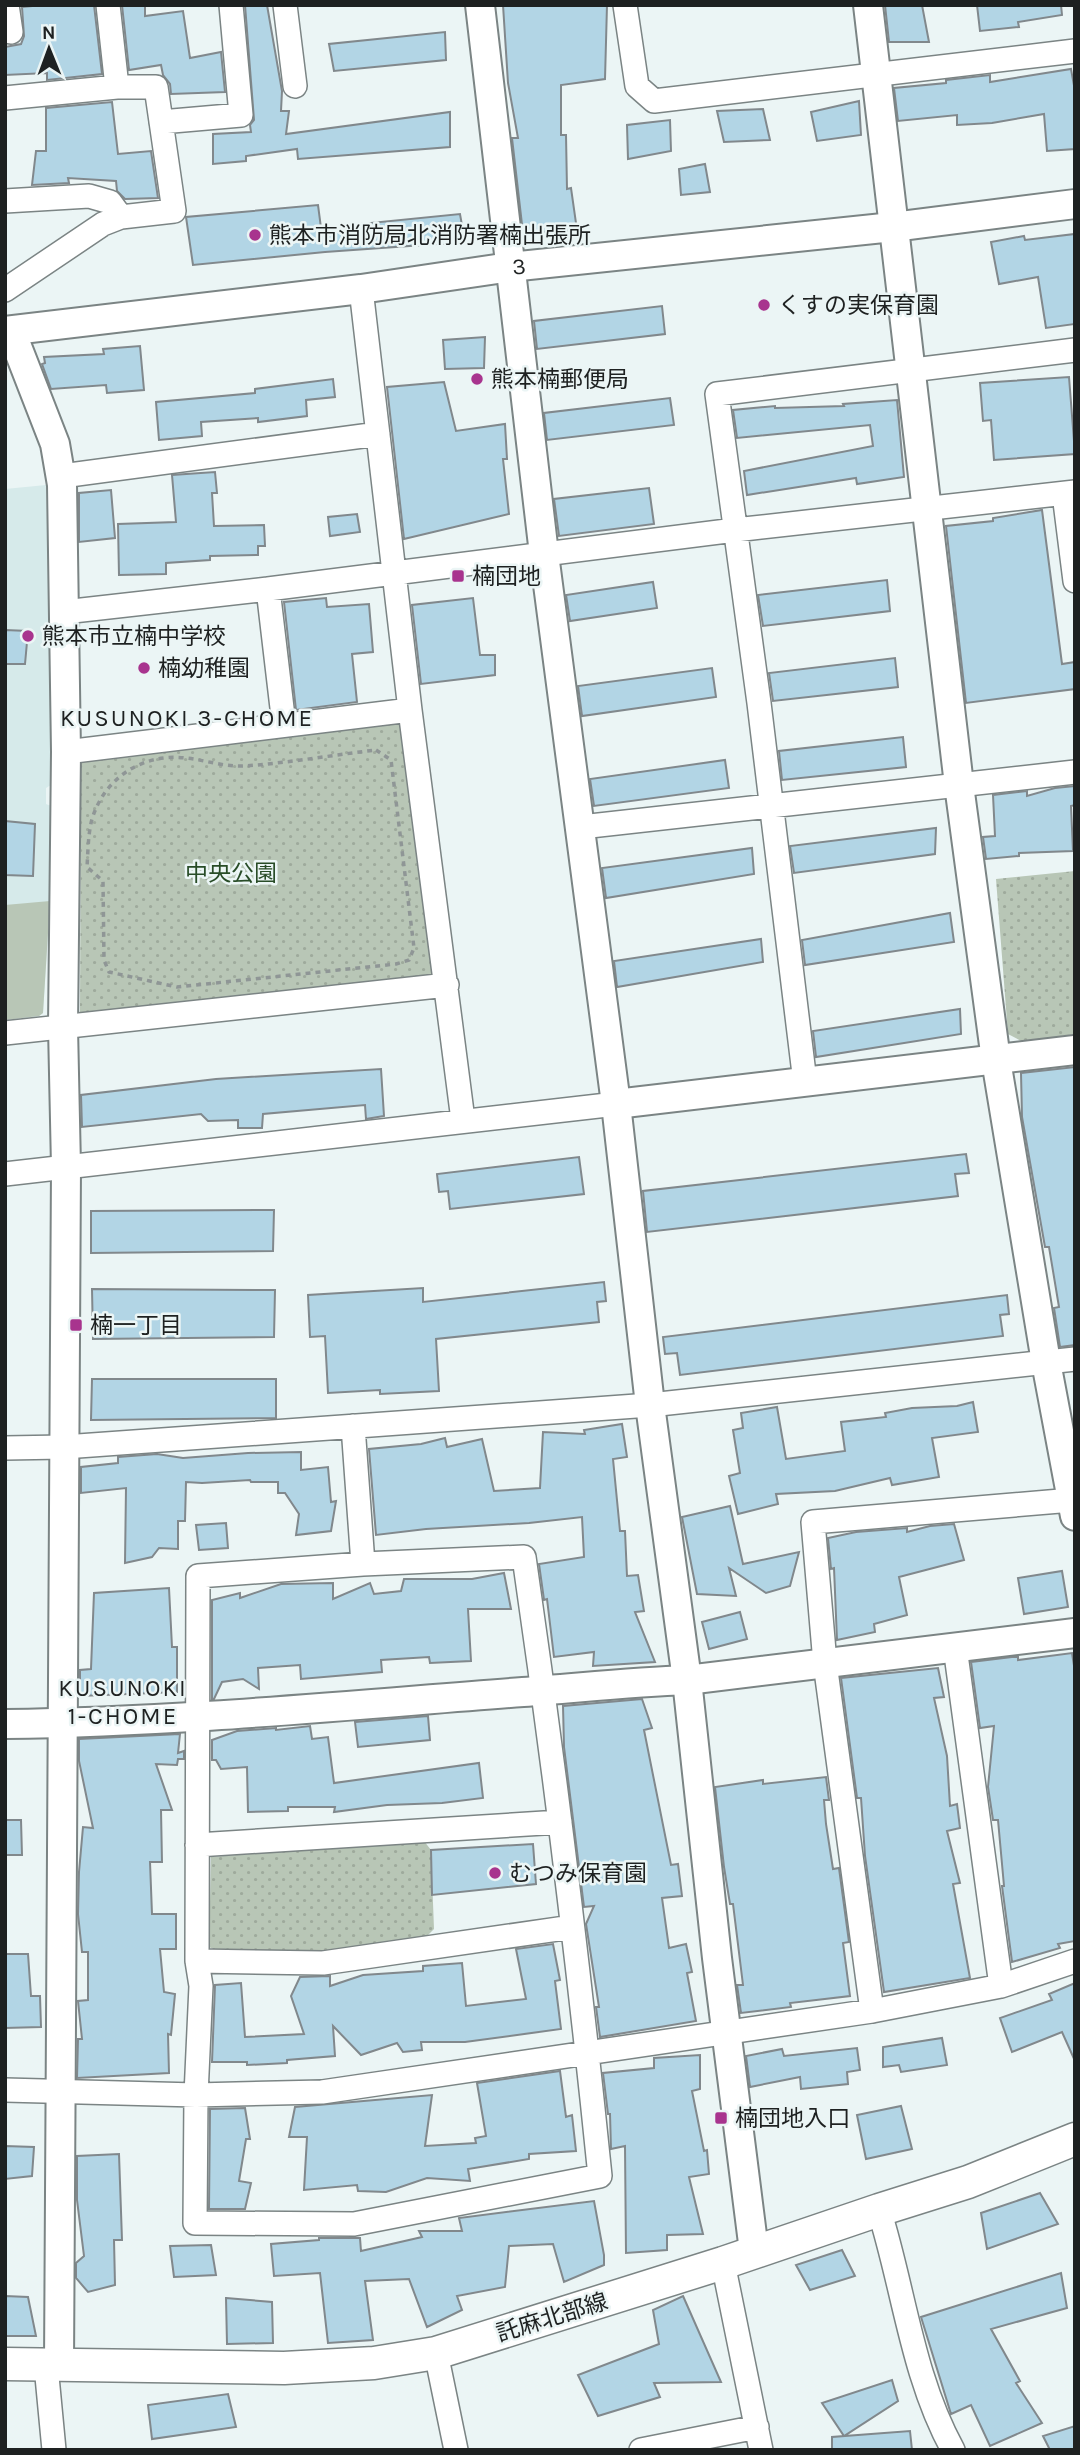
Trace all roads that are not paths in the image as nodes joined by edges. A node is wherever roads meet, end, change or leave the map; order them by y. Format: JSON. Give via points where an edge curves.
{"nodes":[{"id":1,"x":7,"y":5,"type":"edge"},
{"id":2,"x":108,"y":5,"type":"edge"},
{"id":3,"x":230,"y":5,"type":"edge"},
{"id":4,"x":285,"y":5,"type":"edge"},
{"id":5,"x":480,"y":5,"type":"edge"},
{"id":6,"x":625,"y":5,"type":"edge"},
{"id":7,"x":868,"y":5,"type":"edge"},
{"id":8,"x":10,"y":32,"type":"dead end"},
{"id":9,"x":1075,"y":51,"type":"edge"},
{"id":10,"x":877,"y":74,"type":"junction"},
{"id":11,"x":295,"y":86,"type":"dead end"},
{"id":12,"x":117,"y":88,"type":"junction"},
{"id":13,"x":5,"y":98,"type":"edge"},
{"id":14,"x":161,"y":122,"type":"junction"},
{"id":15,"x":5,"y":201,"type":"edge"},
{"id":16,"x":1075,"y":204,"type":"edge"},
{"id":17,"x":121,"y":217,"type":"junction"},
{"id":18,"x":893,"y":227,"type":"junction"},
{"id":19,"x":510,"y":267,"type":"junction"},
{"id":20,"x":361,"y":289,"type":"junction"},
{"id":21,"x":5,"y":290,"type":"edge"},
{"id":22,"x":8,"y":331,"type":"edge"},
{"id":23,"x":1075,"y":350,"type":"edge"},
{"id":24,"x":910,"y":370,"type":"junction"},
{"id":25,"x":378,"y":434,"type":"junction"},
{"id":26,"x":62,"y":476,"type":"junction"},
{"id":27,"x":1069,"y":493,"type":"edge"},
{"id":28,"x":927,"y":509,"type":"junction"},
{"id":29,"x":735,"y":530,"type":"junction"},
{"id":30,"x":544,"y":554,"type":"junction"},
{"id":31,"x":394,"y":573,"type":"junction"},
{"id":32,"x":1075,"y":581,"type":"edge"},
{"id":33,"x":268,"y":589,"type":"junction"},
{"id":34,"x":64,"y":612,"type":"junction"},
{"id":35,"x":410,"y":710,"type":"junction"},
{"id":36,"x":284,"y":725,"type":"junction"},
{"id":37,"x":66,"y":752,"type":"junction"},
{"id":38,"x":1075,"y":772,"type":"edge"},
{"id":39,"x":959,"y":785,"type":"junction"},
{"id":40,"x":770,"y":806,"type":"junction"},
{"id":41,"x":581,"y":827,"type":"junction"},
{"id":42,"x":447,"y":985,"type":"junction"},
{"id":43,"x":63,"y":1027,"type":"junction"},
{"id":44,"x":5,"y":1033,"type":"edge"},
{"id":45,"x":1075,"y":1050,"type":"edge"},
{"id":46,"x":996,"y":1060,"type":"junction"},
{"id":47,"x":805,"y":1082,"type":"junction"},
{"id":48,"x":616,"y":1104,"type":"junction"},
{"id":49,"x":463,"y":1120,"type":"junction"},
{"id":50,"x":66,"y":1167,"type":"junction"},
{"id":51,"x":5,"y":1174,"type":"edge"},
{"id":52,"x":1075,"y":1359,"type":"edge"},
{"id":53,"x":1046,"y":1362,"type":"junction"},
{"id":54,"x":650,"y":1405,"type":"junction"},
{"id":55,"x":354,"y":1426,"type":"junction"},
{"id":56,"x":64,"y":1447,"type":"junction"},
{"id":57,"x":5,"y":1448,"type":"edge"},
{"id":58,"x":1073,"y":1508,"type":"edge"},
{"id":59,"x":363,"y":1564,"type":"junction"},
{"id":60,"x":1075,"y":1633,"type":"edge"},
{"id":61,"x":955,"y":1647,"type":"junction"},
{"id":62,"x":825,"y":1663,"type":"junction"},
{"id":63,"x":687,"y":1680,"type":"junction"},
{"id":64,"x":544,"y":1691,"type":"junction"},
{"id":65,"x":198,"y":1716,"type":"junction"},
{"id":66,"x":63,"y":1723,"type":"junction"},
{"id":67,"x":5,"y":1724,"type":"edge"},
{"id":68,"x":559,"y":1822,"type":"junction"},
{"id":69,"x":197,"y":1845,"type":"junction"},
{"id":70,"x":572,"y":1927,"type":"junction"},
{"id":71,"x":197,"y":1961,"type":"junction"},
{"id":72,"x":1075,"y":1961,"type":"edge"},
{"id":73,"x":1001,"y":1986,"type":"junction"},
{"id":74,"x":872,"y":2011,"type":"junction"},
{"id":75,"x":727,"y":2033,"type":"junction"},
{"id":76,"x":588,"y":2054,"type":"junction"},
{"id":77,"x":5,"y":2090,"type":"edge"},
{"id":78,"x":61,"y":2092,"type":"junction"},
{"id":79,"x":196,"y":2095,"type":"junction"},
{"id":80,"x":1075,"y":2139,"type":"edge"},
{"id":81,"x":879,"y":2210,"type":"junction"},
{"id":82,"x":754,"y":2251,"type":"junction"},
{"id":83,"x":723,"y":2263,"type":"junction"},
{"id":84,"x":436,"y":2353,"type":"junction"},
{"id":85,"x":5,"y":2364,"type":"edge"},
{"id":86,"x":53,"y":2365,"type":"junction"},
{"id":87,"x":759,"y":2439,"type":"edge"},
{"id":88,"x":54,"y":2450,"type":"edge"},
{"id":89,"x":456,"y":2450,"type":"edge"},
{"id":90,"x":641,"y":2450,"type":"edge"},
{"id":91,"x":953,"y":2450,"type":"edge"}],
"edges":[{"from":1,"to":8,"type":"street"},
{"from":2,"to":12,"type":"street"},
{"from":3,"to":14,"type":"street","via":[[241,115]]},
{"from":4,"to":11,"type":"street"},
{"from":5,"to":19,"type":"street"},
{"from":6,"to":10,"type":"street","via":[[637,86],[654,101]]},
{"from":7,"to":10,"type":"street"},
{"from":9,"to":10,"type":"street"},
{"from":10,"to":18,"type":"street"},
{"from":12,"to":13,"type":"street"},
{"from":12,"to":14,"type":"street","via":[[156,88]]},
{"from":14,"to":17,"type":"street","via":[[174,211]]},
{"from":15,"to":17,"type":"street","via":[[89,196],[110,202]]},
{"from":16,"to":18,"type":"street","name":"3"},
{"from":17,"to":21,"type":"street","via":[[103,224]]},
{"from":18,"to":19,"type":"street","name":"3"},
{"from":18,"to":24,"type":"street"},
{"from":19,"to":20,"type":"street","name":"3"},
{"from":19,"to":30,"type":"street"},
{"from":20,"to":22,"type":"street","name":"3"},
{"from":20,"to":25,"type":"street"},
{"from":22,"to":26,"type":"street","via":[[55,444]]},
{"from":23,"to":24,"type":"street"},
{"from":24,"to":28,"type":"street"},
{"from":24,"to":29,"type":"street","via":[[717,394]]},
{"from":25,"to":26,"type":"street"},
{"from":25,"to":31,"type":"street"},
{"from":26,"to":34,"type":"street"},
{"from":27,"to":28,"type":"street"},
{"from":27,"to":32,"type":"street"},
{"from":28,"to":29,"type":"street"},
{"from":28,"to":39,"type":"street"},
{"from":29,"to":30,"type":"street"},
{"from":29,"to":40,"type":"street"},
{"from":30,"to":31,"type":"street"},
{"from":30,"to":41,"type":"street"},
{"from":31,"to":33,"type":"street"},
{"from":31,"to":35,"type":"street"},
{"from":33,"to":34,"type":"street"},
{"from":33,"to":36,"type":"street"},
{"from":34,"to":37,"type":"street"},
{"from":35,"to":36,"type":"street"},
{"from":35,"to":42,"type":"street"},
{"from":36,"to":37,"type":"street"},
{"from":37,"to":43,"type":"street"},
{"from":38,"to":39,"type":"street"},
{"from":39,"to":40,"type":"street"},
{"from":39,"to":46,"type":"street"},
{"from":40,"to":41,"type":"street"},
{"from":40,"to":47,"type":"street"},
{"from":41,"to":48,"type":"street"},
{"from":42,"to":43,"type":"street"},
{"from":42,"to":49,"type":"street"},
{"from":43,"to":44,"type":"street"},
{"from":43,"to":50,"type":"street"},
{"from":45,"to":46,"type":"street"},
{"from":46,"to":47,"type":"street"},
{"from":46,"to":53,"type":"street"},
{"from":47,"to":48,"type":"street"},
{"from":48,"to":49,"type":"street"},
{"from":48,"to":54,"type":"street"},
{"from":49,"to":50,"type":"street"},
{"from":50,"to":51,"type":"street"},
{"from":50,"to":56,"type":"street"},
{"from":52,"to":53,"type":"street"},
{"from":53,"to":54,"type":"street"},
{"from":53,"to":58,"type":"street"},
{"from":54,"to":55,"type":"street"},
{"from":54,"to":63,"type":"street"},
{"from":55,"to":56,"type":"street"},
{"from":55,"to":59,"type":"street"},
{"from":56,"to":57,"type":"street"},
{"from":56,"to":66,"type":"street"},
{"from":58,"to":62,"type":"street","via":[[813,1522]]},
{"from":59,"to":64,"type":"street","via":[[524,1557]]},
{"from":59,"to":65,"type":"street","via":[[198,1576]]},
{"from":60,"to":61,"type":"street"},
{"from":61,"to":62,"type":"street"},
{"from":61,"to":73,"type":"street"},
{"from":62,"to":63,"type":"street"},
{"from":62,"to":74,"type":"street"},
{"from":63,"to":64,"type":"street"},
{"from":63,"to":75,"type":"street"},
{"from":64,"to":65,"type":"street"},
{"from":64,"to":68,"type":"street"},
{"from":65,"to":66,"type":"street"},
{"from":65,"to":69,"type":"street"},
{"from":66,"to":67,"type":"street"},
{"from":66,"to":78,"type":"street"},
{"from":68,"to":69,"type":"street"},
{"from":68,"to":70,"type":"street"},
{"from":69,"to":71,"type":"street"},
{"from":70,"to":71,"type":"street","via":[[323,1963]]},
{"from":70,"to":76,"type":"street"},
{"from":71,"to":79,"type":"street","via":[[201,1986]]},
{"from":72,"to":73,"type":"street"},
{"from":73,"to":74,"type":"street"},
{"from":74,"to":75,"type":"street"},
{"from":75,"to":76,"type":"street"},
{"from":75,"to":82,"type":"street"},
{"from":76,"to":79,"type":"street","via":[[322,2092]]},
{"from":76,"to":79,"type":"street","via":[[600,2176],[354,2224],[195,2223]]},
{"from":77,"to":78,"type":"street"},
{"from":78,"to":79,"type":"street"},
{"from":78,"to":86,"type":"street"},
{"from":80,"to":81,"type":"main road","name":"託麻北部線","via":[[968,2182]]},
{"from":81,"to":82,"type":"main road","name":"託麻北部線"},
{"from":81,"to":91,"type":"street","via":[[925,2386]]},
{"from":82,"to":83,"type":"main road","name":"託麻北部線"},
{"from":83,"to":84,"type":"main road","name":"託麻北部線"},
{"from":83,"to":87,"type":"street"},
{"from":84,"to":86,"type":"main road","name":"託麻北部線","via":[[374,2363],[284,2368]]},
{"from":84,"to":89,"type":"street"},
{"from":85,"to":86,"type":"main road","name":"託麻北部線"},
{"from":86,"to":88,"type":"street"},
{"from":87,"to":90,"type":"street"}]}
